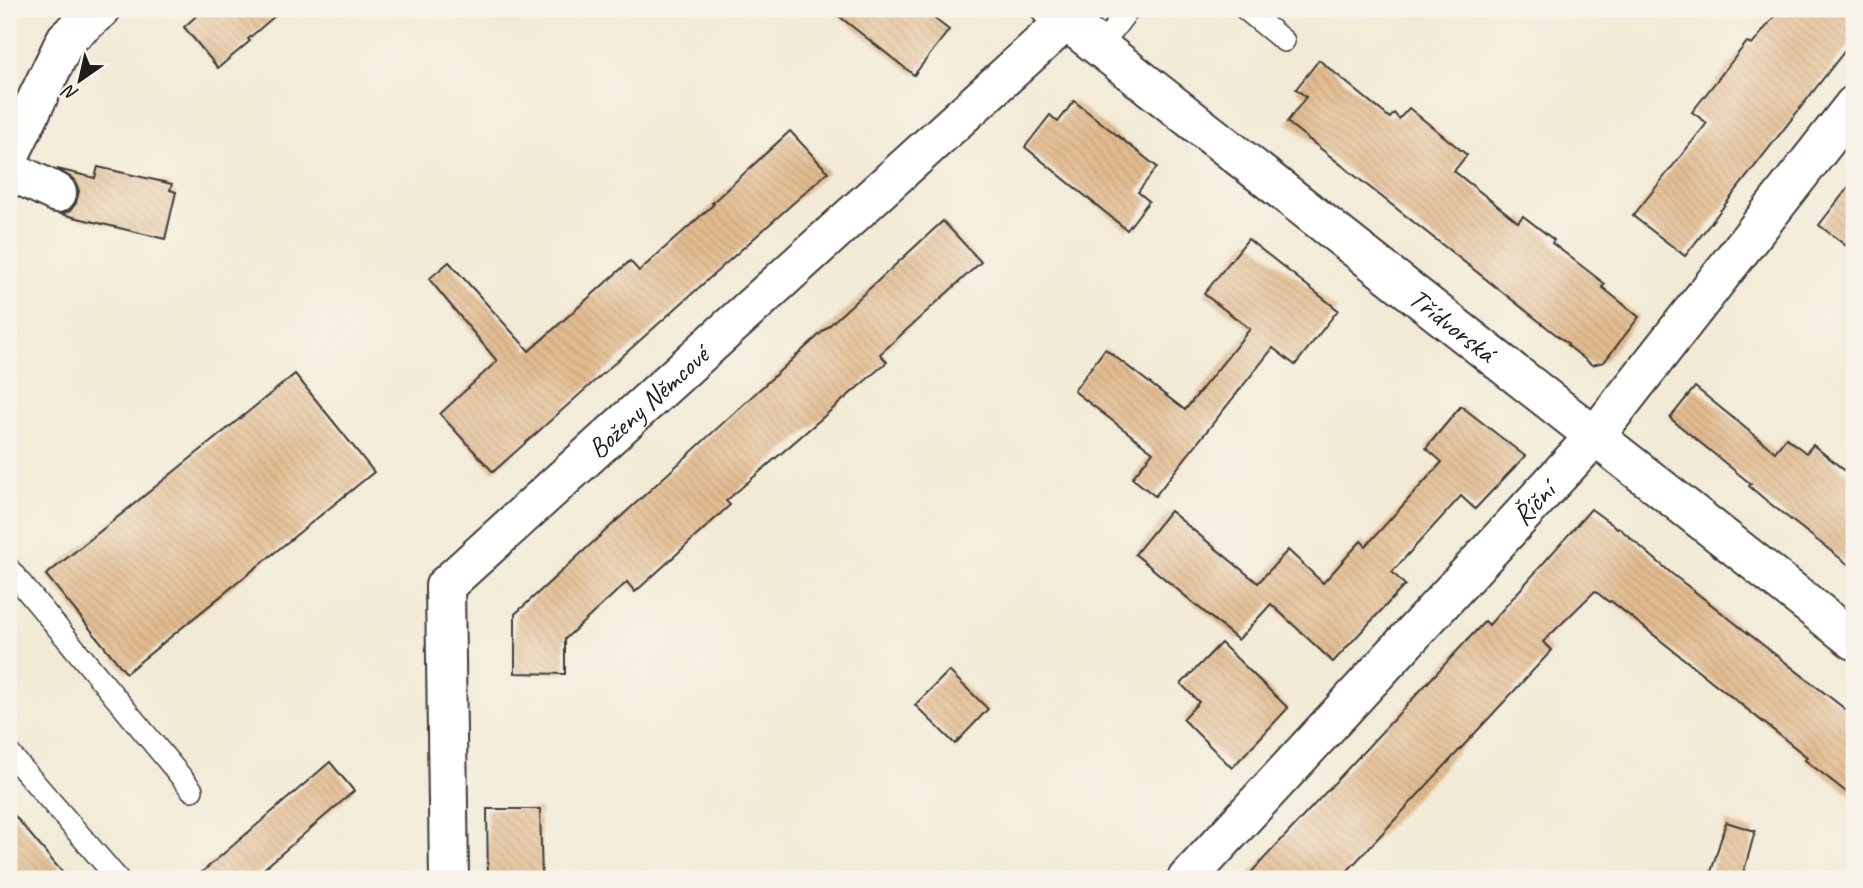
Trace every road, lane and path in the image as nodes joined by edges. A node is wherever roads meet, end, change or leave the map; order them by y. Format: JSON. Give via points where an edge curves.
{"nodes":[{"id":1,"x":101,"y":9,"type":"edge"},
{"id":2,"x":1129,"y":9,"type":"edge"},
{"id":3,"x":1245,"y":9,"type":"edge"},
{"id":4,"x":1059,"y":15,"type":"edge"},
{"id":5,"x":1284,"y":41,"type":"dead end"},
{"id":6,"x":1100,"y":47,"type":"junction"},
{"id":7,"x":1854,"y":105,"type":"edge"},
{"id":8,"x":9,"y":157,"type":"edge"},
{"id":9,"x":9,"y":170,"type":"edge"},
{"id":10,"x":57,"y":193,"type":"dead end"},
{"id":11,"x":1595,"y":436,"type":"junction"},
{"id":12,"x":9,"y":569,"type":"edge"},
{"id":13,"x":1854,"y":640,"type":"edge"},
{"id":14,"x":9,"y":753,"type":"edge"},
{"id":15,"x":192,"y":790,"type":"dead end"},
{"id":16,"x":118,"y":879,"type":"edge"},
{"id":17,"x":449,"y":879,"type":"edge"},
{"id":18,"x":1186,"y":879,"type":"edge"}],
"edges":[{"from":1,"to":8,"type":"street","via":[[66,39]]},
{"from":2,"to":6,"type":"lane"},
{"from":3,"to":5,"type":"lane"},
{"from":4,"to":6,"type":"street","name":"Třídvorská"},
{"from":4,"to":17,"type":"street","name":"Boženy Němcové","via":[[445,586]]},
{"from":6,"to":11,"type":"street","name":"Třídvorská"},
{"from":7,"to":11,"type":"street","name":"Říční"},
{"from":9,"to":10,"type":"street"},
{"from":11,"to":13,"type":"street","name":"Třídvorská"},
{"from":11,"to":18,"type":"street","name":"Říční"},
{"from":12,"to":15,"type":"lane"},
{"from":14,"to":16,"type":"lane"}]}
